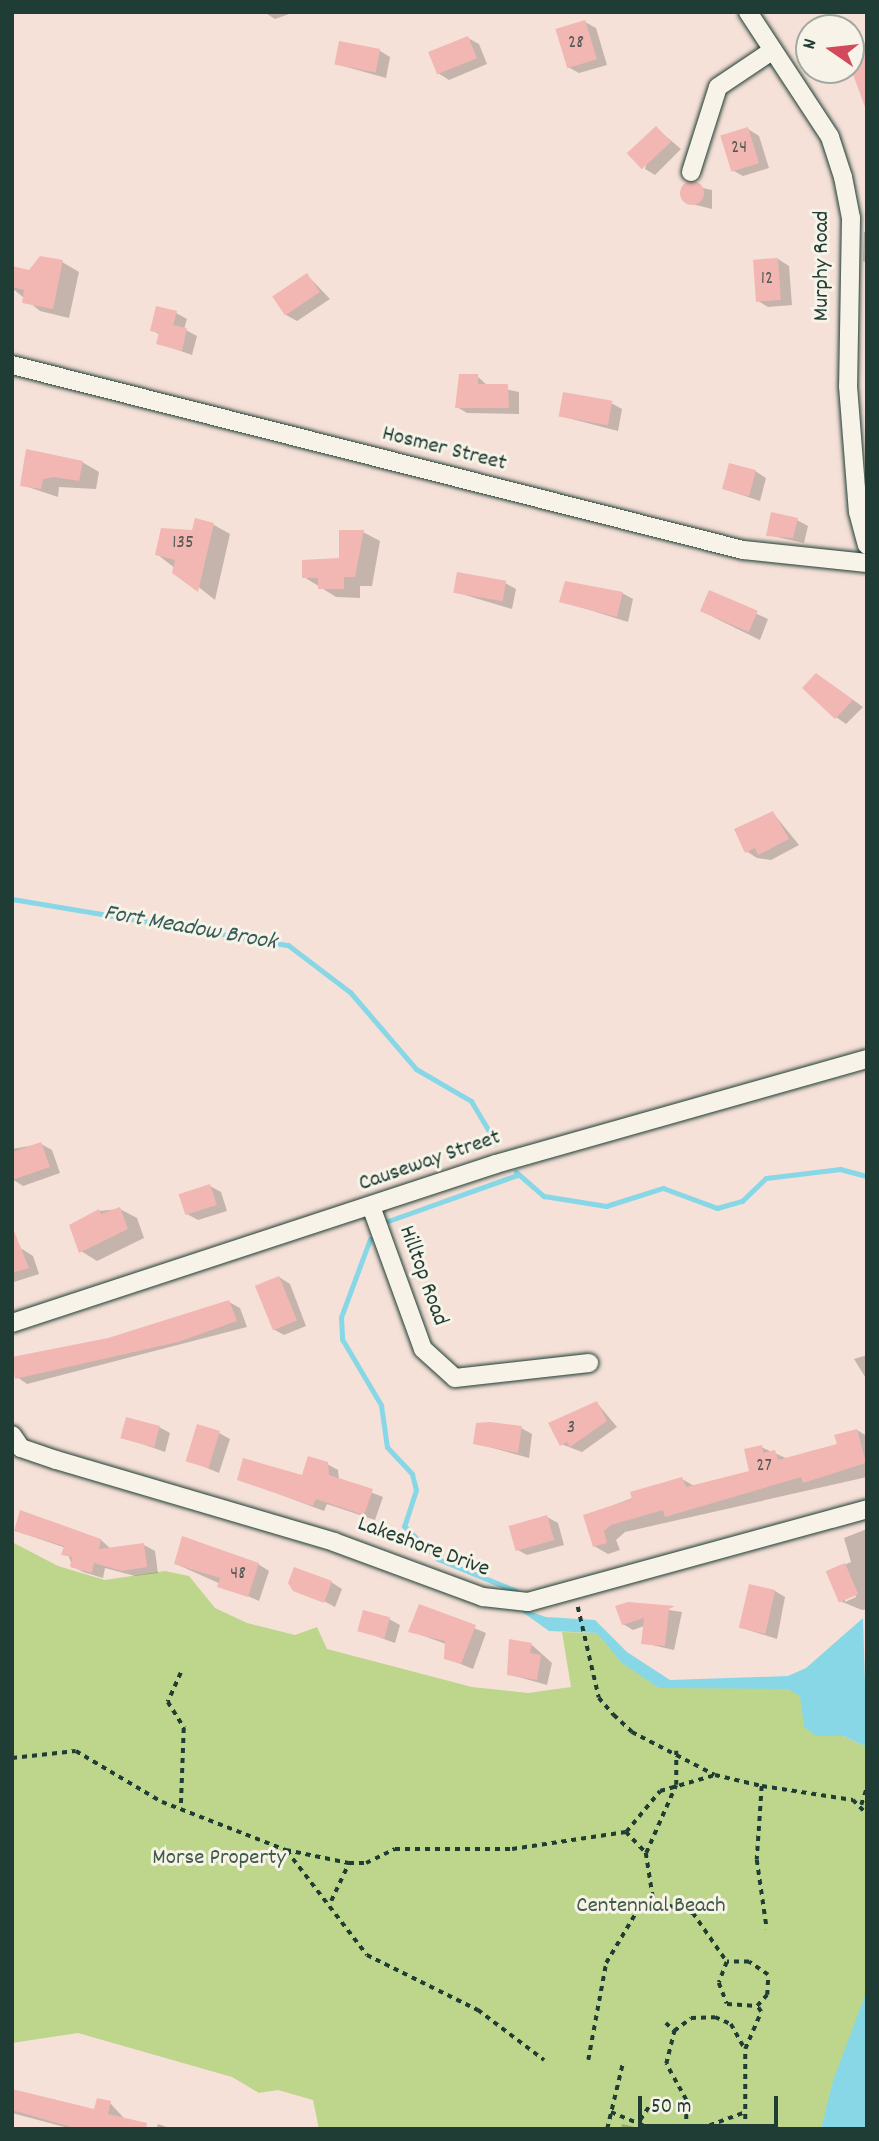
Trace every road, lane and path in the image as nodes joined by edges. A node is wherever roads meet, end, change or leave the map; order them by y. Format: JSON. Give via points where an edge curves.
{"nodes":[{"id":1,"x":748,"y":12,"type":"edge"},
{"id":2,"x":773,"y":50,"type":"junction"},
{"id":3,"x":691,"y":172,"type":"dead end"},
{"id":4,"x":12,"y":365,"type":"edge"},
{"id":5,"x":867,"y":545,"type":"edge"},
{"id":6,"x":867,"y":563,"type":"edge"},
{"id":7,"x":867,"y":1059,"type":"edge"},
{"id":8,"x":372,"y":1209,"type":"junction"},
{"id":9,"x":12,"y":1323,"type":"edge"},
{"id":10,"x":589,"y":1363,"type":"dead end"},
{"id":11,"x":12,"y":1435,"type":"edge"},
{"id":12,"x":867,"y":1509,"type":"edge"},
{"id":13,"x":579,"y":1615,"type":"dead end"},
{"id":14,"x":181,"y":1673,"type":"dead end"},
{"id":15,"x":676,"y":1751,"type":"junction"},
{"id":16,"x":12,"y":1758,"type":"edge"},
{"id":17,"x":715,"y":1775,"type":"junction"},
{"id":18,"x":676,"y":1785,"type":"junction"},
{"id":19,"x":762,"y":1786,"type":"junction"},
{"id":20,"x":867,"y":1787,"type":"edge"},
{"id":21,"x":861,"y":1805,"type":"junction"},
{"id":22,"x":181,"y":1808,"type":"junction"},
{"id":23,"x":867,"y":1814,"type":"edge"},
{"id":24,"x":626,"y":1832,"type":"junction"},
{"id":25,"x":286,"y":1850,"type":"junction"},
{"id":26,"x":646,"y":1853,"type":"junction"},
{"id":27,"x":349,"y":1863,"type":"junction"},
{"id":28,"x":331,"y":1901,"type":"junction"},
{"id":29,"x":654,"y":1904,"type":"junction"},
{"id":30,"x":767,"y":1929,"type":"dead end"},
{"id":31,"x":727,"y":1962,"type":"junction"},
{"id":32,"x":757,"y":2006,"type":"junction"},
{"id":33,"x":666,"y":2023,"type":"dead end"},
{"id":34,"x":674,"y":2031,"type":"junction"},
{"id":35,"x":745,"y":2049,"type":"junction"},
{"id":36,"x":544,"y":2060,"type":"dead end"},
{"id":37,"x":588,"y":2060,"type":"dead end"},
{"id":38,"x":623,"y":2062,"type":"dead end"},
{"id":39,"x":650,"y":2105,"type":"dead end"},
{"id":40,"x":611,"y":2112,"type":"junction"},
{"id":41,"x":743,"y":2113,"type":"junction"},
{"id":42,"x":640,"y":2120,"type":"junction"},
{"id":43,"x":607,"y":2129,"type":"edge"},
{"id":44,"x":652,"y":2129,"type":"edge"},
{"id":45,"x":686,"y":2129,"type":"edge"},
{"id":46,"x":700,"y":2129,"type":"edge"},
{"id":47,"x":745,"y":2129,"type":"edge"}],
"edges":[{"from":1,"to":2,"type":"street","name":"Murphy Road"},
{"from":2,"to":3,"type":"street","via":[[718,87]]},
{"from":2,"to":5,"type":"street","name":"Murphy Road","via":[[830,137],[843,177],[852,260],[846,344],[858,512]]},
{"from":4,"to":6,"type":"street","name":"Hosmer Street","via":[[744,550]]},
{"from":7,"to":8,"type":"street","name":"Causeway Street","via":[[496,1164]]},
{"from":8,"to":9,"type":"street","name":"Causeway Street"},
{"from":8,"to":10,"type":"street","name":"Hilltop Road","via":[[423,1349],[455,1378]]},
{"from":11,"to":12,"type":"street","name":"Lakeshore Drive","via":[[22,1448],[56,1460],[334,1542],[483,1597],[528,1602]]},
{"from":13,"to":15,"type":"path","via":[[599,1698],[632,1732]]},
{"from":14,"to":22,"type":"path","via":[[168,1702],[184,1728]]},
{"from":15,"to":17,"type":"path"},
{"from":15,"to":18,"type":"path"},
{"from":16,"to":22,"type":"path","via":[[76,1751]]},
{"from":17,"to":18,"type":"path"},
{"from":17,"to":19,"type":"path"},
{"from":18,"to":24,"type":"path","via":[[647,1804]]},
{"from":18,"to":26,"type":"path"},
{"from":19,"to":21,"type":"path"},
{"from":19,"to":30,"type":"path","via":[[757,1860]]},
{"from":20,"to":21,"type":"path"},
{"from":21,"to":23,"type":"path"},
{"from":22,"to":25,"type":"path"},
{"from":24,"to":26,"type":"path"},
{"from":24,"to":27,"type":"path","via":[[512,1849],[395,1849],[366,1863]]},
{"from":25,"to":27,"type":"path"},
{"from":25,"to":28,"type":"path"},
{"from":26,"to":29,"type":"path"},
{"from":27,"to":28,"type":"path"},
{"from":28,"to":36,"type":"path","via":[[342,1927],[368,1955],[478,2010]]},
{"from":29,"to":31,"type":"path","via":[[693,1913]]},
{"from":29,"to":37,"type":"path","via":[[637,1912],[613,1944]]},
{"from":31,"to":32,"type":"path","via":[[719,1983],[727,2004]]},
{"from":31,"to":32,"type":"path","via":[[749,1962],[768,1975],[767,1995]]},
{"from":32,"to":35,"type":"path","via":[[761,2012]]},
{"from":33,"to":34,"type":"path"},
{"from":34,"to":35,"type":"path","via":[[691,2018],[715,2017],[731,2024]]},
{"from":34,"to":45,"type":"path","via":[[666,2064],[686,2100]]},
{"from":35,"to":41,"type":"path"},
{"from":38,"to":40,"type":"path"},
{"from":39,"to":42,"type":"path"},
{"from":40,"to":42,"type":"path"},
{"from":40,"to":43,"type":"path"},
{"from":41,"to":46,"type":"path"},
{"from":41,"to":47,"type":"path"},
{"from":42,"to":44,"type":"path"}]}
